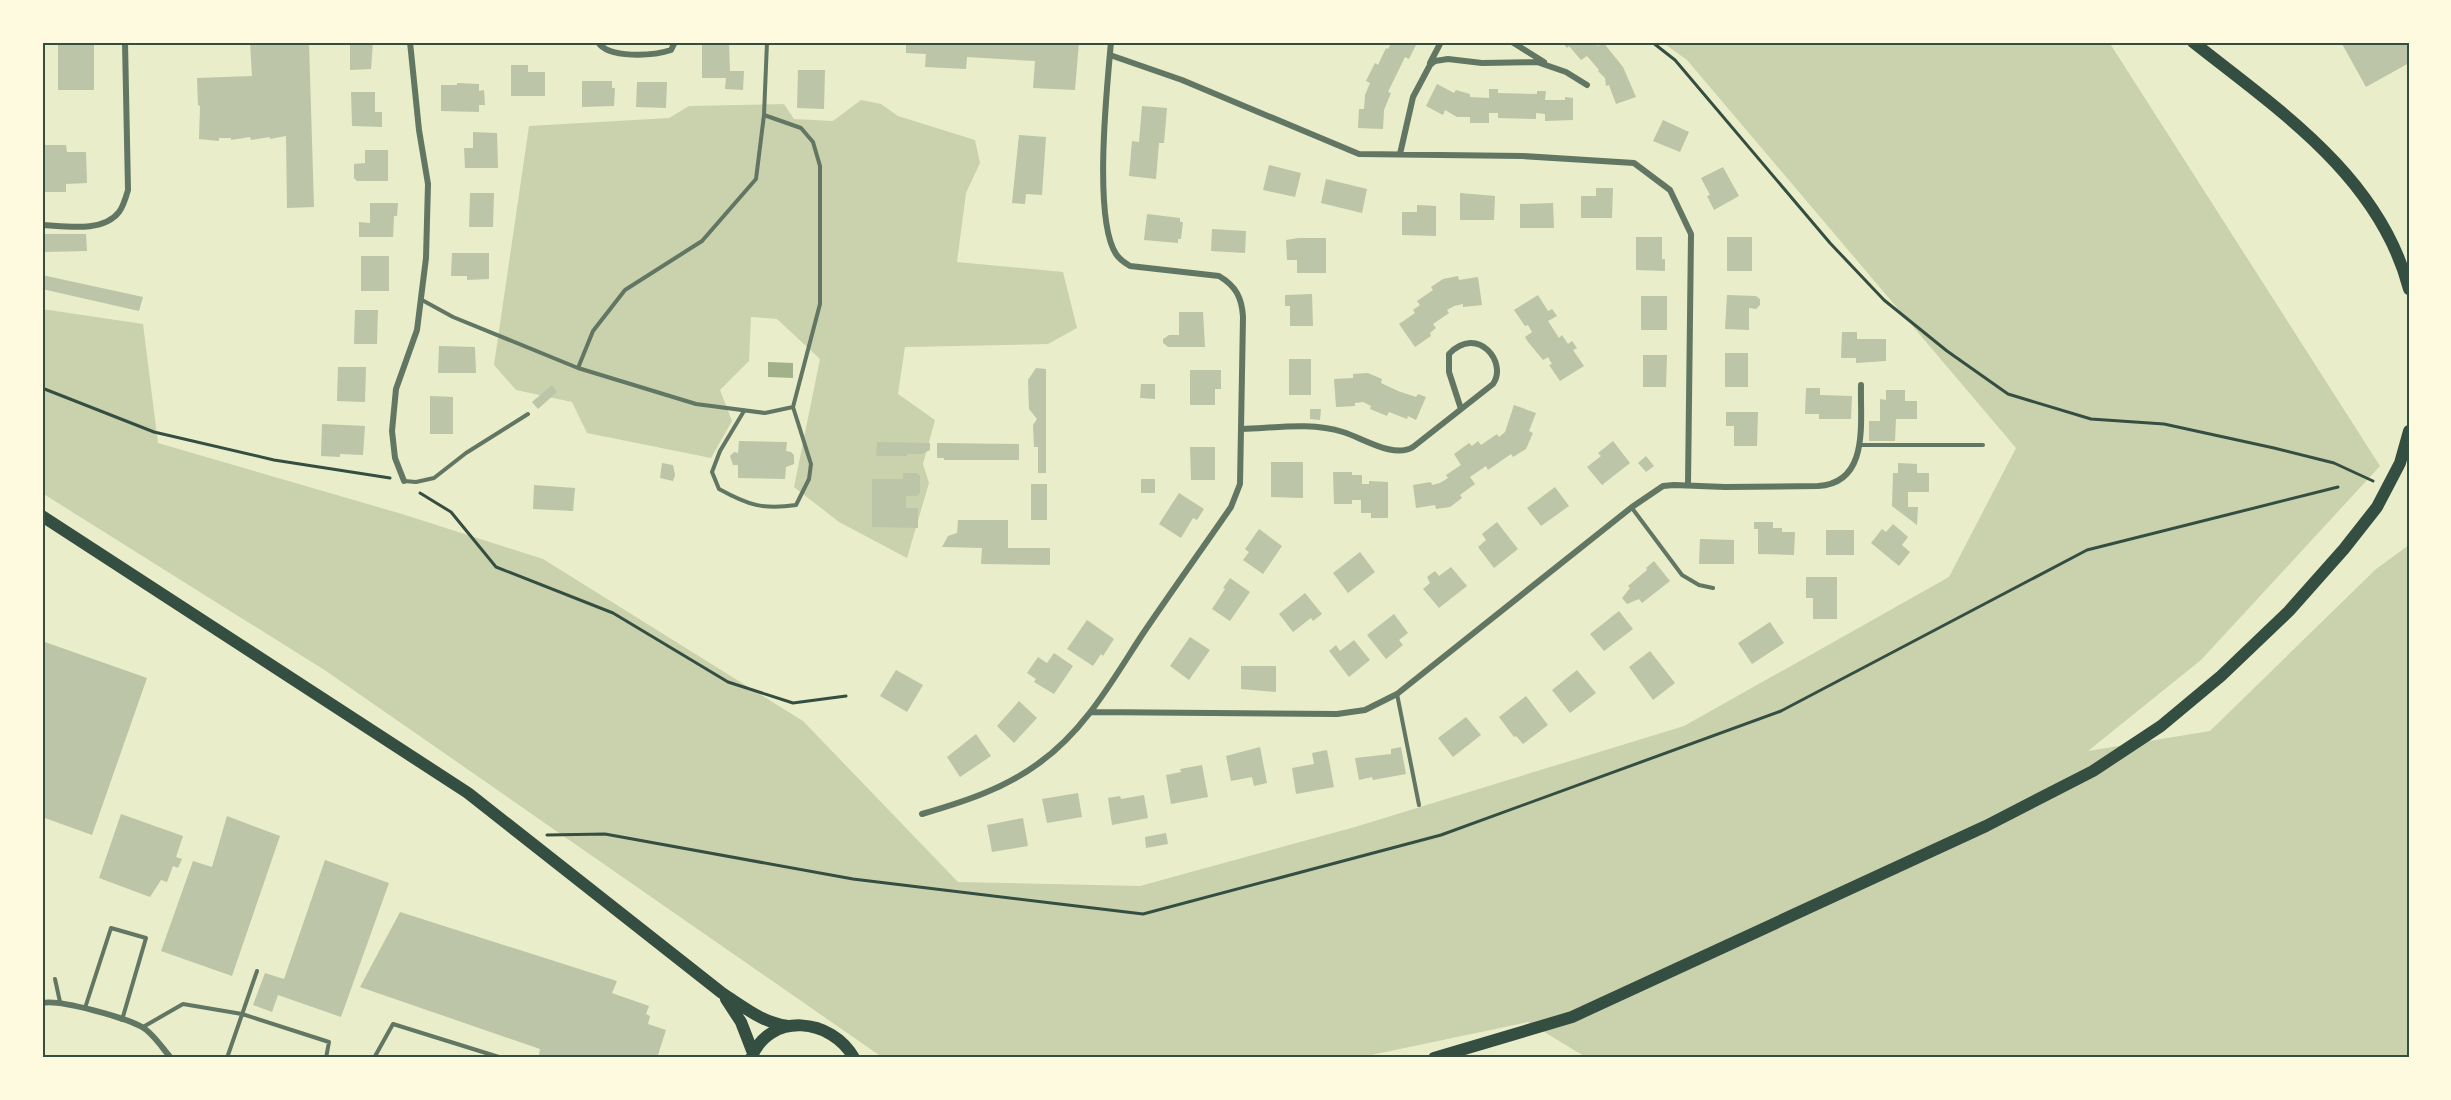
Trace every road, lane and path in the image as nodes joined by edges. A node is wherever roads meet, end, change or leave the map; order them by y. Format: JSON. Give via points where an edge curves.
{"nodes":[{"id":1,"x":125,"y":42,"type":"edge"},
{"id":2,"x":410,"y":42,"type":"edge"},
{"id":3,"x":598,"y":42,"type":"edge"},
{"id":4,"x":675,"y":42,"type":"edge"},
{"id":5,"x":767,"y":42,"type":"edge"},
{"id":6,"x":1111,"y":42,"type":"edge"},
{"id":7,"x":1441,"y":42,"type":"edge"},
{"id":8,"x":1512,"y":42,"type":"edge"},
{"id":9,"x":1653,"y":42,"type":"edge"},
{"id":10,"x":2193,"y":42,"type":"edge"},
{"id":11,"x":1110,"y":55,"type":"junction"},
{"id":12,"x":1547,"y":64,"type":"junction"},
{"id":13,"x":1430,"y":65,"type":"junction"},
{"id":14,"x":1587,"y":85,"type":"dead end"},
{"id":15,"x":764,"y":115,"type":"junction"},
{"id":16,"x":1400,"y":154,"type":"junction"},
{"id":17,"x":42,"y":225,"type":"edge"},
{"id":18,"x":2409,"y":289,"type":"edge"},
{"id":19,"x":421,"y":300,"type":"junction"},
{"id":20,"x":578,"y":368,"type":"junction"},
{"id":21,"x":1861,"y":384,"type":"dead end"},
{"id":22,"x":42,"y":388,"type":"edge"},
{"id":23,"x":793,"y":407,"type":"junction"},
{"id":24,"x":1461,"y":409,"type":"junction"},
{"id":25,"x":744,"y":411,"type":"junction"},
{"id":26,"x":528,"y":414,"type":"dead end"},
{"id":27,"x":1242,"y":429,"type":"junction"},
{"id":28,"x":2409,"y":431,"type":"edge"},
{"id":29,"x":1860,"y":445,"type":"junction"},
{"id":30,"x":1983,"y":445,"type":"dead end"},
{"id":31,"x":2404,"y":464,"type":"edge"},
{"id":32,"x":404,"y":481,"type":"junction"},
{"id":33,"x":1688,"y":485,"type":"junction"},
{"id":34,"x":2338,"y":487,"type":"dead end"},
{"id":35,"x":2387,"y":488,"type":"junction"},
{"id":36,"x":1632,"y":507,"type":"junction"},
{"id":37,"x":42,"y":516,"type":"edge"},
{"id":38,"x":1713,"y":588,"type":"dead end"},
{"id":39,"x":1396,"y":694,"type":"junction"},
{"id":40,"x":846,"y":696,"type":"dead end"},
{"id":41,"x":1091,"y":712,"type":"junction"},
{"id":42,"x":1419,"y":805,"type":"dead end"},
{"id":43,"x":922,"y":814,"type":"dead end"},
{"id":44,"x":524,"y":836,"type":"junction"},
{"id":45,"x":257,"y":971,"type":"dead end"},
{"id":46,"x":56,"y":979,"type":"dead end"},
{"id":47,"x":722,"y":993,"type":"junction"},
{"id":48,"x":60,"y":1002,"type":"junction"},
{"id":49,"x":42,"y":1003,"type":"edge"},
{"id":50,"x":86,"y":1008,"type":"junction"},
{"id":51,"x":242,"y":1014,"type":"junction"},
{"id":52,"x":122,"y":1020,"type":"junction"},
{"id":53,"x":789,"y":1026,"type":"junction"},
{"id":54,"x":143,"y":1027,"type":"junction"},
{"id":55,"x":752,"y":1056,"type":"edge"},
{"id":56,"x":171,"y":1058,"type":"edge"},
{"id":57,"x":226,"y":1058,"type":"edge"},
{"id":58,"x":326,"y":1058,"type":"edge"},
{"id":59,"x":374,"y":1058,"type":"edge"},
{"id":60,"x":502,"y":1058,"type":"edge"},
{"id":61,"x":854,"y":1058,"type":"edge"},
{"id":62,"x":1434,"y":1058,"type":"edge"}],
"edges":[{"from":1,"to":17,"type":"street","via":[[128,190],[119,213],[103,223],[81,227]]},
{"from":2,"to":19,"type":"street","via":[[428,183]]},
{"from":3,"to":4,"type":"street","via":[[602,48],[618,54],[663,53],[671,50]]},
{"from":5,"to":15,"type":"lane"},
{"from":6,"to":11,"type":"street"},
{"from":7,"to":13,"type":"street"},
{"from":8,"to":12,"type":"street"},
{"from":9,"to":35,"type":"path","via":[[1675,60],[1830,243],[1884,300],[2008,394],[2091,419],[2164,424],[2274,448],[2334,463]]},
{"from":10,"to":18,"type":"main road","via":[[2340,166],[2365,195],[2385,228]]},
{"from":11,"to":16,"type":"street","via":[[1182,80],[1359,154]]},
{"from":11,"to":27,"type":"street","via":[[1103,165],[1111,242],[1121,261],[1130,266],[1219,276],[1236,290],[1243,317]]},
{"from":12,"to":13,"type":"street","via":[[1441,59]]},
{"from":12,"to":14,"type":"street"},
{"from":13,"to":16,"type":"street","via":[[1413,97]]},
{"from":15,"to":20,"type":"lane","via":[[756,179],[702,241],[625,290],[593,331]]},
{"from":15,"to":23,"type":"lane","via":[[801,128],[813,142],[820,166],[820,304]]},
{"from":16,"to":33,"type":"street","via":[[1634,163],[1670,190],[1691,234]]},
{"from":19,"to":20,"type":"lane"},
{"from":19,"to":32,"type":"street","via":[[417,330],[396,389],[392,430],[395,458]]},
{"from":20,"to":25,"type":"lane","via":[[696,404]]},
{"from":21,"to":29,"type":"street"},
{"from":22,"to":32,"type":"path","via":[[154,432],[274,460]]},
{"from":23,"to":25,"type":"lane","via":[[765,413]]},
{"from":23,"to":25,"type":"lane","via":[[811,464],[809,480],[796,505],[779,508],[747,504],[719,489],[712,472]]},
{"from":24,"to":24,"type":"street","via":[[1497,378],[1492,357],[1483,345],[1475,342],[1466,342],[1449,354],[1449,372]]},
{"from":24,"to":27,"type":"street","via":[[1413,447],[1400,451],[1321,427]]},
{"from":26,"to":32,"type":"lane","via":[[434,478]]},
{"from":27,"to":41,"type":"street","via":[[1240,484],[1231,507]]},
{"from":28,"to":31,"type":"main road"},
{"from":29,"to":30,"type":"lane"},
{"from":29,"to":33,"type":"street","via":[[1850,473],[1831,486]]},
{"from":31,"to":35,"type":"main road"},
{"from":32,"to":40,"type":"path","via":[[451,512],[496,567],[613,613],[728,682],[793,703]]},
{"from":33,"to":36,"type":"street","via":[[1663,486]]},
{"from":34,"to":44,"type":"path","via":[[2086,550],[1781,711],[1441,835],[1143,914],[854,879],[605,834]]},
{"from":35,"to":62,"type":"main road","via":[[2344,549],[2289,611],[2161,726],[2093,771],[1975,831],[1572,1017]]},
{"from":36,"to":38,"type":"lane","via":[[1682,575]]},
{"from":36,"to":39,"type":"street"},
{"from":37,"to":44,"type":"main road","via":[[448,780]]},
{"from":39,"to":41,"type":"street","via":[[1365,710],[1337,714]]},
{"from":39,"to":42,"type":"lane"},
{"from":41,"to":43,"type":"street","via":[[1057,749],[1017,777],[990,792]]},
{"from":44,"to":47,"type":"main road"},
{"from":45,"to":51,"type":"lane"},
{"from":46,"to":48,"type":"lane"},
{"from":47,"to":53,"type":"main road","via":[[762,1019]]},
{"from":47,"to":55,"type":"main road","via":[[741,1022]]},
{"from":48,"to":49,"type":"street"},
{"from":48,"to":50,"type":"street"},
{"from":50,"to":52,"type":"street"},
{"from":50,"to":52,"type":"lane","via":[[111,928],[146,938]]},
{"from":51,"to":54,"type":"lane","via":[[183,1004]]},
{"from":51,"to":57,"type":"lane"},
{"from":51,"to":58,"type":"lane","via":[[328,1042]]},
{"from":52,"to":54,"type":"street"},
{"from":53,"to":55,"type":"main road","via":[[762,1041]]},
{"from":53,"to":61,"type":"main road","via":[[822,1028],[837,1036]]},
{"from":54,"to":56,"type":"street"},
{"from":59,"to":60,"type":"lane","via":[[393,1024]]}]}
